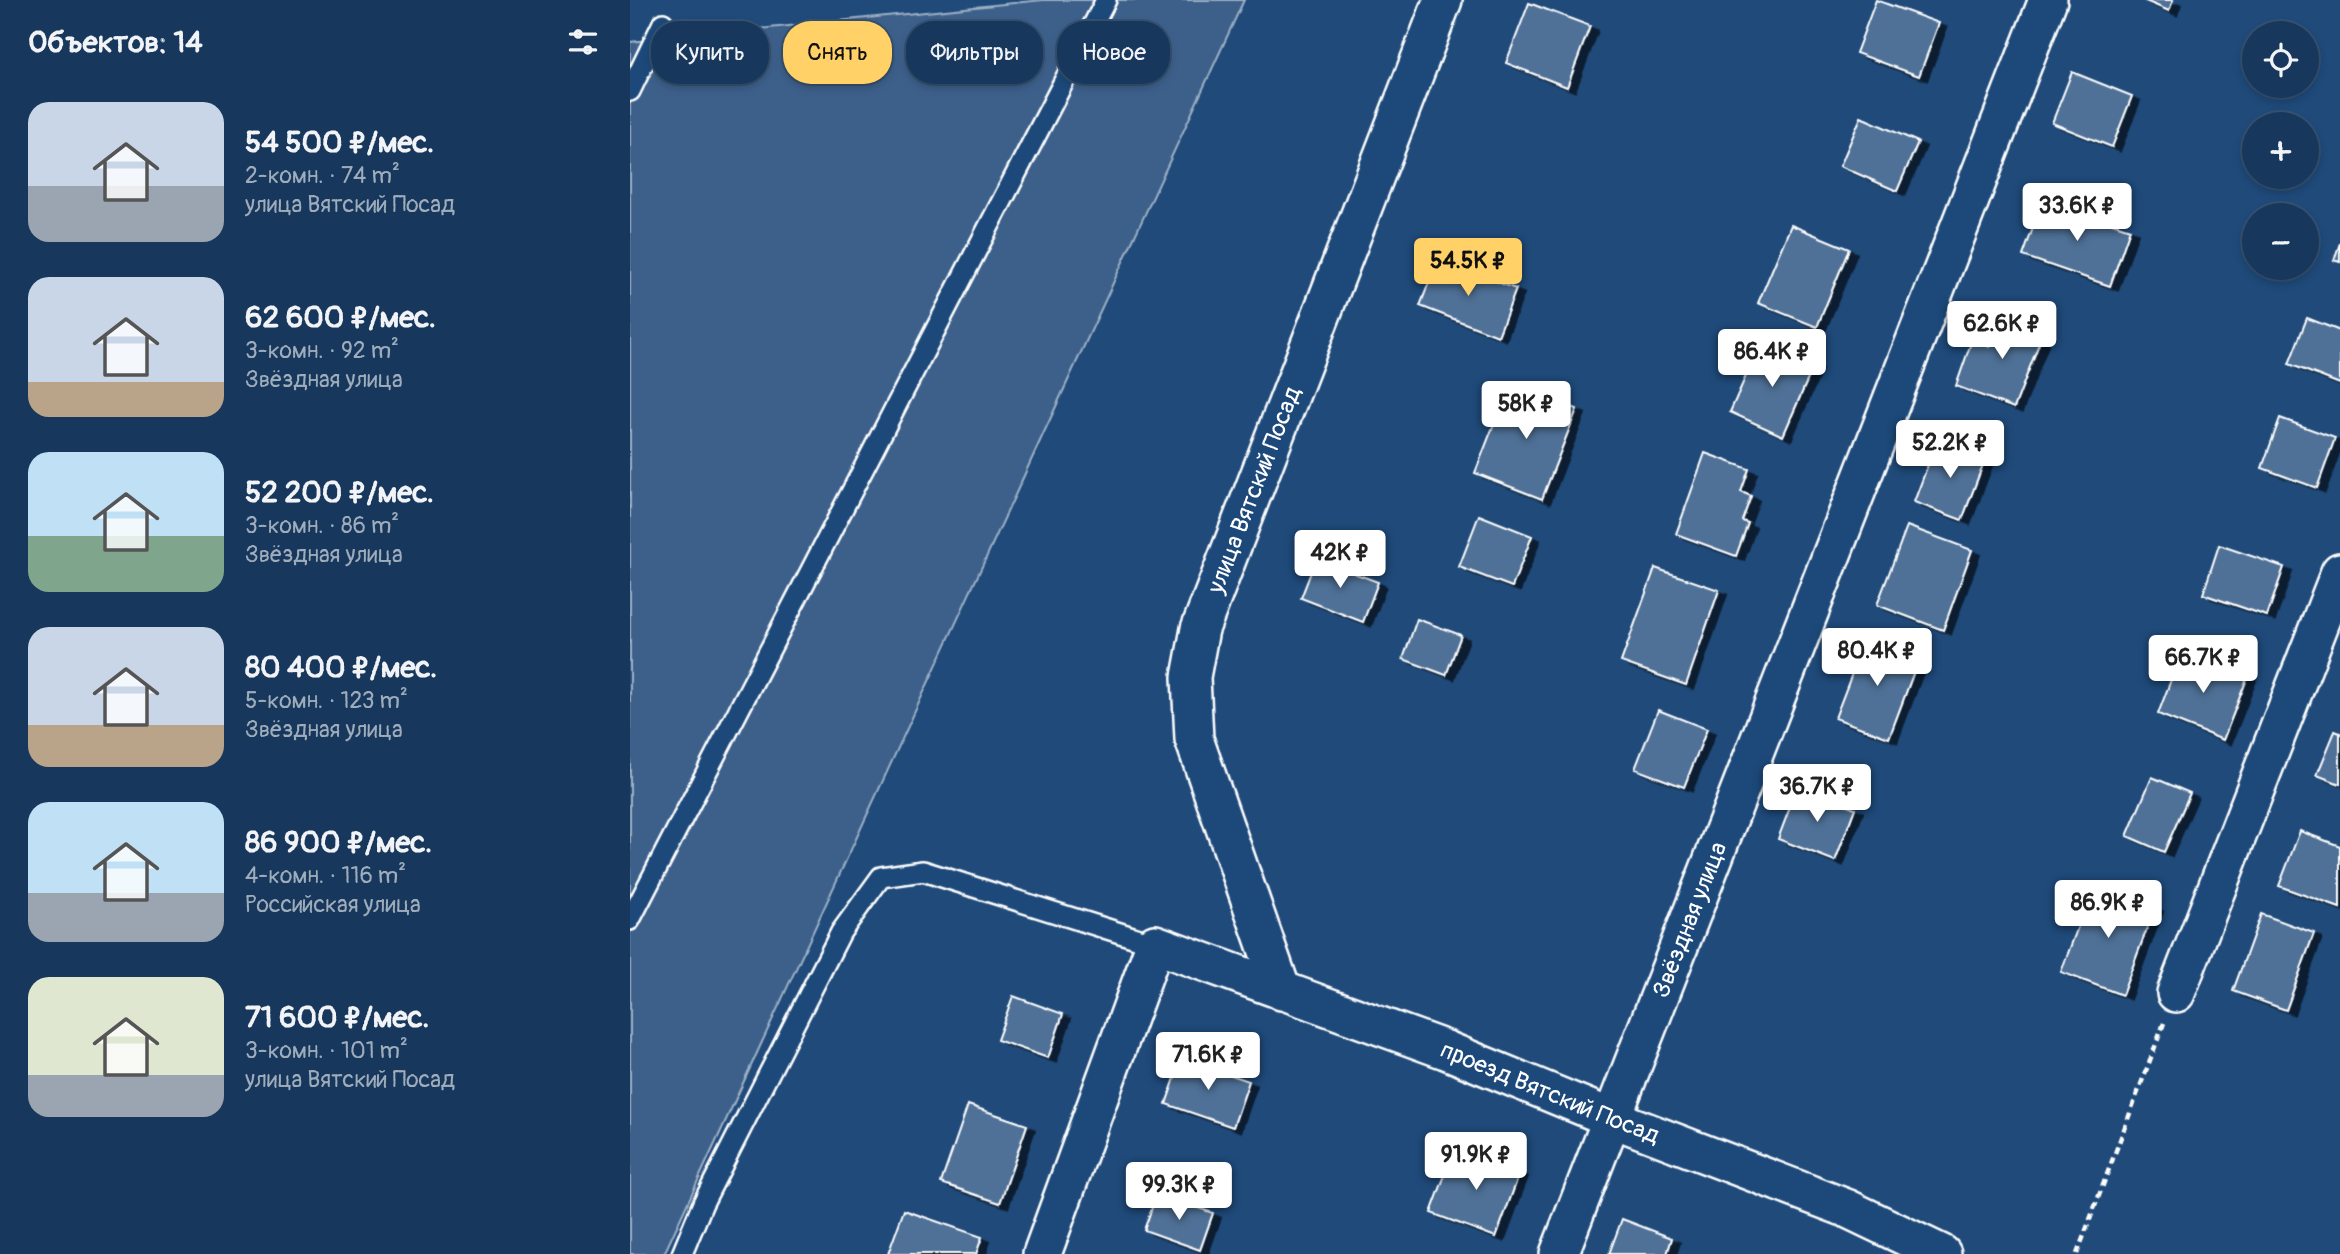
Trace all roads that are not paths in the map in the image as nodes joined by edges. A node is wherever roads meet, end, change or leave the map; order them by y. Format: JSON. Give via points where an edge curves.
{"nodes":[{"id":1,"x":1106,"y":0,"type":"edge"},
{"id":2,"x":1443,"y":0,"type":"edge"},
{"id":3,"x":2048,"y":0,"type":"edge"},
{"id":4,"x":651,"y":48,"type":"edge"},
{"id":5,"x":630,"y":91,"type":"edge"},
{"id":6,"x":2340,"y":572,"type":"edge"},
{"id":7,"x":630,"y":919,"type":"edge"},
{"id":8,"x":1154,"y":944,"type":"junction"},
{"id":9,"x":1282,"y":991,"type":"junction"},
{"id":10,"x":2176,"y":993,"type":"road end"},
{"id":11,"x":1611,"y":1118,"type":"junction"},
{"id":12,"x":682,"y":1254,"type":"edge"},
{"id":13,"x":1042,"y":1254,"type":"edge"},
{"id":14,"x":1559,"y":1254,"type":"edge"},
{"id":15,"x":1942,"y":1254,"type":"edge"}],
"edges":[{"from":1,"to":7,"type":"lane"},
{"from":2,"to":9,"type":"street","name":"улица Вятский Посад","via":[[1200,629],[1191,677],[1194,739]]},
{"from":3,"to":11,"type":"street","name":"Звёздная улица"},
{"from":4,"to":5,"type":"lane"},
{"from":6,"to":10,"type":"street"},
{"from":8,"to":9,"type":"street","name":"проезд Вятский Посад"},
{"from":8,"to":12,"type":"lane","via":[[923,871],[881,877],[841,932],[703,1203]]},
{"from":8,"to":13,"type":"street"},
{"from":9,"to":11,"type":"street","name":"проезд Вятский Посад","via":[[1446,1050]]},
{"from":11,"to":14,"type":"street","name":"Звёздная улица"},
{"from":11,"to":15,"type":"street","name":"проезд Вятский Посад","via":[[1846,1208]]}]}
